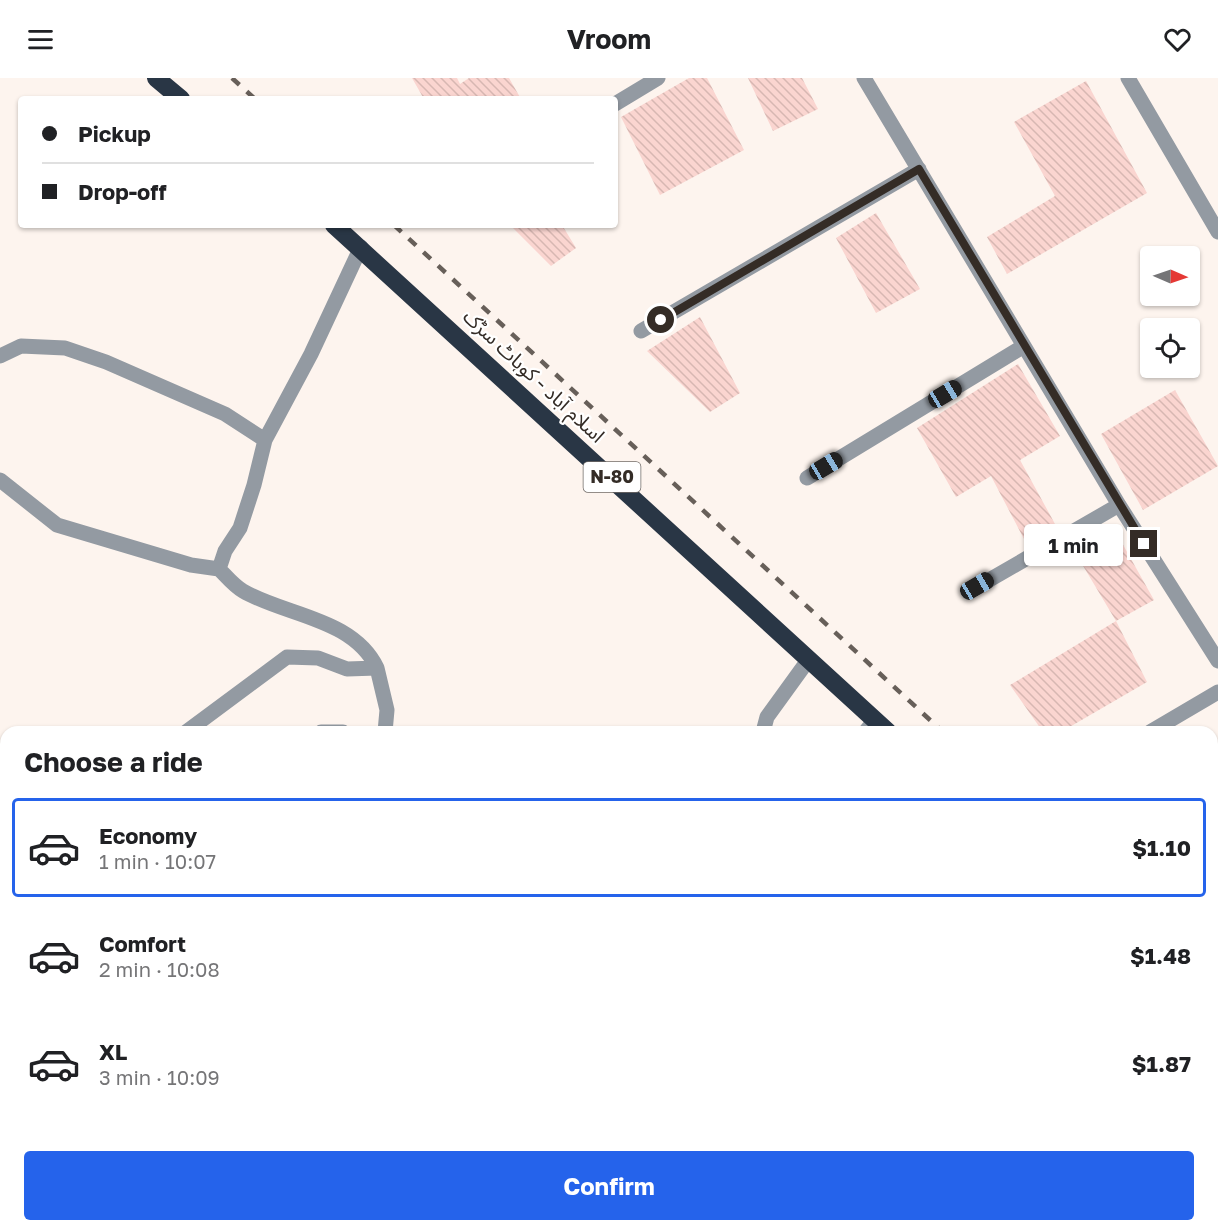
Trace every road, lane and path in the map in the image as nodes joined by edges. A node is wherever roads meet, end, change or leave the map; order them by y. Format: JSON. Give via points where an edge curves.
{"nodes":[{"id":1,"x":156,"y":78,"type":"edge"},
{"id":2,"x":658,"y":78,"type":"edge"},
{"id":3,"x":864,"y":78,"type":"edge"},
{"id":4,"x":1128,"y":78,"type":"edge"},
{"id":5,"x":177,"y":96,"type":"edge"},
{"id":6,"x":618,"y":102,"type":"edge"},
{"id":7,"x":919,"y":169,"type":"junction"},
{"id":8,"x":338,"y":228,"type":"edge"},
{"id":9,"x":1218,"y":232,"type":"edge"},
{"id":10,"x":361,"y":247,"type":"junction"},
{"id":11,"x":641,"y":331,"type":"dead end"},
{"id":12,"x":1024,"y":346,"type":"junction"},
{"id":13,"x":0,"y":356,"type":"edge"},
{"id":14,"x":265,"y":440,"type":"junction"},
{"id":15,"x":807,"y":478,"type":"dead end"},
{"id":16,"x":0,"y":480,"type":"edge"},
{"id":17,"x":1119,"y":505,"type":"junction"},
{"id":18,"x":219,"y":569,"type":"junction"},
{"id":19,"x":977,"y":586,"type":"dead end"},
{"id":20,"x":809,"y":658,"type":"junction"},
{"id":21,"x":1218,"y":661,"type":"edge"},
{"id":22,"x":377,"y":668,"type":"junction"},
{"id":23,"x":1218,"y":693,"type":"edge"},
{"id":24,"x":194,"y":726,"type":"edge"},
{"id":25,"x":386,"y":726,"type":"edge"},
{"id":26,"x":765,"y":726,"type":"edge"},
{"id":27,"x":874,"y":726,"type":"edge"},
{"id":28,"x":1160,"y":726,"type":"edge"}],
"edges":[{"from":1,"to":5,"type":"highway"},
{"from":2,"to":6,"type":"street"},
{"from":3,"to":7,"type":"street"},
{"from":4,"to":9,"type":"street"},
{"from":7,"to":11,"type":"street"},
{"from":7,"to":12,"type":"street"},
{"from":8,"to":10,"type":"highway","name":"اسلام آباد - کوہاٹ سڑک","number":"N-80"},
{"from":10,"to":14,"type":"street"},
{"from":10,"to":20,"type":"highway","name":"اسلام آباد - کوہاٹ سڑک","number":"N-80"},
{"from":12,"to":15,"type":"street"},
{"from":12,"to":17,"type":"street"},
{"from":13,"to":14,"type":"street","via":[[21,346],[65,348],[225,414]]},
{"from":14,"to":18,"type":"street","via":[[240,528]]},
{"from":16,"to":18,"type":"street","via":[[57,525],[191,565]]},
{"from":17,"to":19,"type":"street"},
{"from":17,"to":21,"type":"street"},
{"from":18,"to":22,"type":"street","via":[[242,590],[348,634],[371,655]]},
{"from":20,"to":26,"type":"street"},
{"from":20,"to":27,"type":"highway","name":"اسلام آباد - کوہاٹ سڑک","number":"N-80"},
{"from":22,"to":24,"type":"street","via":[[347,669],[318,658],[287,657]]},
{"from":22,"to":25,"type":"street","via":[[387,710]]},
{"from":23,"to":28,"type":"street"}]}
